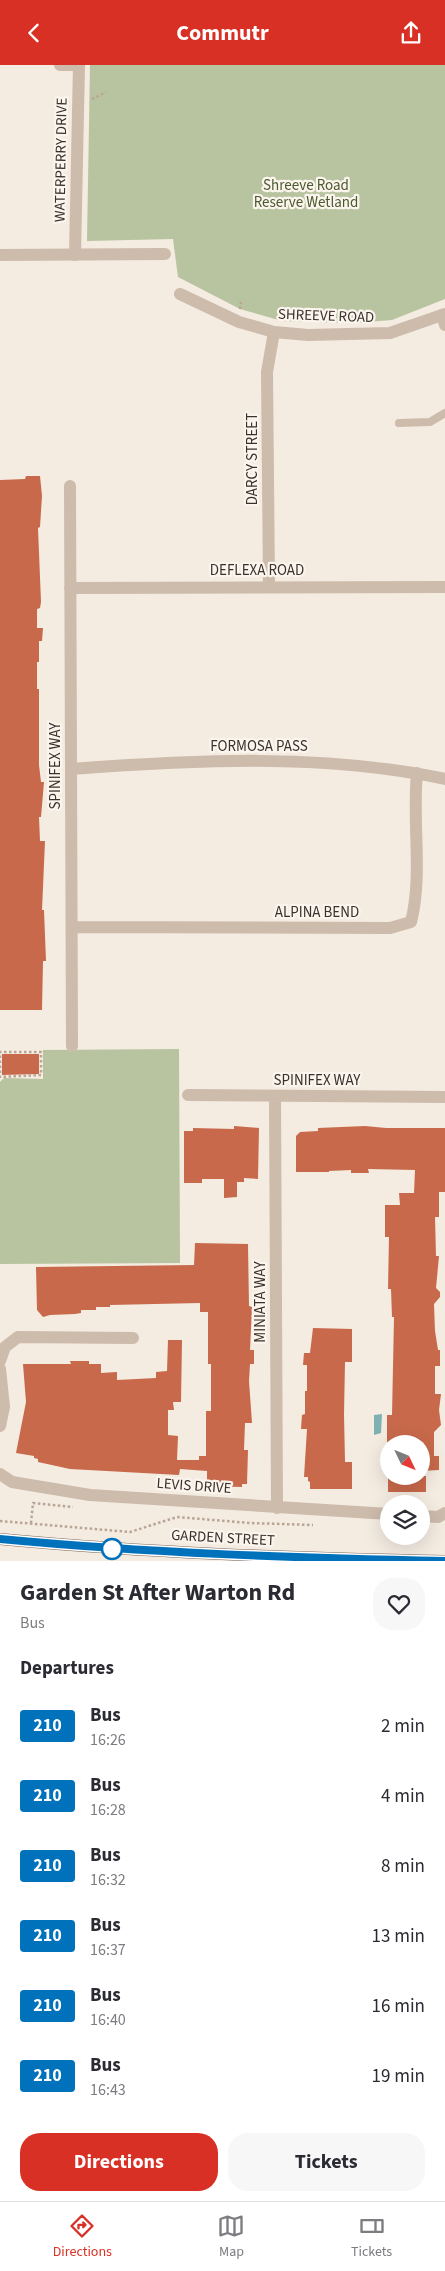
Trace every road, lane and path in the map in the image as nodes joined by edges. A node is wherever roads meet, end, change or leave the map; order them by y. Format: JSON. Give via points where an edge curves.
{"nodes":[{"id":1,"x":60,"y":65,"type":"edge"},
{"id":2,"x":79,"y":65,"type":"edge"},
{"id":3,"x":166,"y":254,"type":"dead end"},
{"id":4,"x":0,"y":255,"type":"edge"},
{"id":5,"x":75,"y":255,"type":"junction"},
{"id":6,"x":180,"y":294,"type":"dead end"},
{"id":7,"x":444,"y":318,"type":"edge"},
{"id":8,"x":274,"y":332,"type":"junction"},
{"id":9,"x":445,"y":413,"type":"edge"},
{"id":10,"x":399,"y":423,"type":"dead end"},
{"id":11,"x":70,"y":486,"type":"dead end"},
{"id":12,"x":269,"y":586,"type":"junction"},
{"id":13,"x":445,"y":587,"type":"edge"},
{"id":14,"x":70,"y":589,"type":"junction"},
{"id":15,"x":71,"y":769,"type":"junction"},
{"id":16,"x":417,"y":773,"type":"junction"},
{"id":17,"x":445,"y":779,"type":"edge"},
{"id":18,"x":72,"y":927,"type":"junction"},
{"id":19,"x":72,"y":1046,"type":"dead end"},
{"id":20,"x":0,"y":1077,"type":"edge"},
{"id":21,"x":188,"y":1095,"type":"dead end"},
{"id":22,"x":274,"y":1096,"type":"junction"},
{"id":23,"x":445,"y":1097,"type":"edge"},
{"id":24,"x":133,"y":1338,"type":"dead end"},
{"id":25,"x":0,"y":1361,"type":"edge"},
{"id":26,"x":0,"y":1369,"type":"edge"},
{"id":27,"x":0,"y":1426,"type":"edge"},
{"id":28,"x":0,"y":1474,"type":"edge"},
{"id":29,"x":277,"y":1508,"type":"junction"},
{"id":30,"x":82,"y":1509,"type":"dead end"},
{"id":31,"x":445,"y":1513,"type":"edge"},
{"id":32,"x":380,"y":1514,"type":"edge"},
{"id":33,"x":430,"y":1517,"type":"edge"},
{"id":34,"x":0,"y":1521,"type":"edge"},
{"id":35,"x":31,"y":1523,"type":"junction"},
{"id":36,"x":313,"y":1525,"type":"dead end"},
{"id":37,"x":0,"y":1539,"type":"edge"},
{"id":38,"x":445,"y":1561,"type":"edge"}],
"edges":[{"from":1,"to":2,"type":"street"},
{"from":2,"to":5,"type":"street","name":"WATERPERRY DRIVE"},
{"from":3,"to":5,"type":"street"},
{"from":4,"to":5,"type":"street"},
{"from":6,"to":8,"type":"street","name":"SHREEVE ROAD","via":[[239,322]]},
{"from":7,"to":8,"type":"street","name":"SHREEVE ROAD","via":[[390,333],[308,335]]},
{"from":8,"to":12,"type":"street","name":"DARCY STREET","via":[[267,372]]},
{"from":9,"to":10,"type":"lane","via":[[430,422]]},
{"from":11,"to":14,"type":"street","name":"SPINIFEX WAY"},
{"from":12,"to":13,"type":"street","name":"DEFLEXA ROAD"},
{"from":12,"to":14,"type":"street","name":"DEFLEXA ROAD"},
{"from":14,"to":15,"type":"street","name":"SPINIFEX WAY"},
{"from":15,"to":16,"type":"street","name":"FORMOSA PASS","via":[[179,761],[304,762]]},
{"from":15,"to":18,"type":"street","name":"SPINIFEX WAY"},
{"from":16,"to":17,"type":"street","name":"FORMOSA PASS"},
{"from":16,"to":18,"type":"street","name":"ALPINA BEND","via":[[416,903],[411,922],[390,928]]},
{"from":18,"to":19,"type":"street","name":"SPINIFEX WAY"},
{"from":20,"to":20,"type":"path","via":[[41,1075],[41,1052],[0,1052]]},
{"from":21,"to":22,"type":"street","name":"SPINIFEX WAY"},
{"from":22,"to":23,"type":"street","name":"SPINIFEX WAY"},
{"from":22,"to":29,"type":"street","name":"MINIATA WAY"},
{"from":24,"to":25,"type":"street","via":[[18,1337],[5,1347]]},
{"from":26,"to":27,"type":"street","via":[[4,1407]]},
{"from":28,"to":29,"type":"street","name":"LEVIS DRIVE","via":[[12,1482],[90,1495]]},
{"from":29,"to":32,"type":"street","name":"LEVIS DRIVE"},
{"from":30,"to":35,"type":"path","via":[[33,1503]]},
{"from":31,"to":33,"type":"street"},
{"from":34,"to":35,"type":"path"},
{"from":35,"to":36,"type":"path","via":[[130,1531],[177,1517]]},
{"from":37,"to":38,"type":"main road","name":"GARDEN STREET","via":[[130,1550],[313,1559]]}]}
